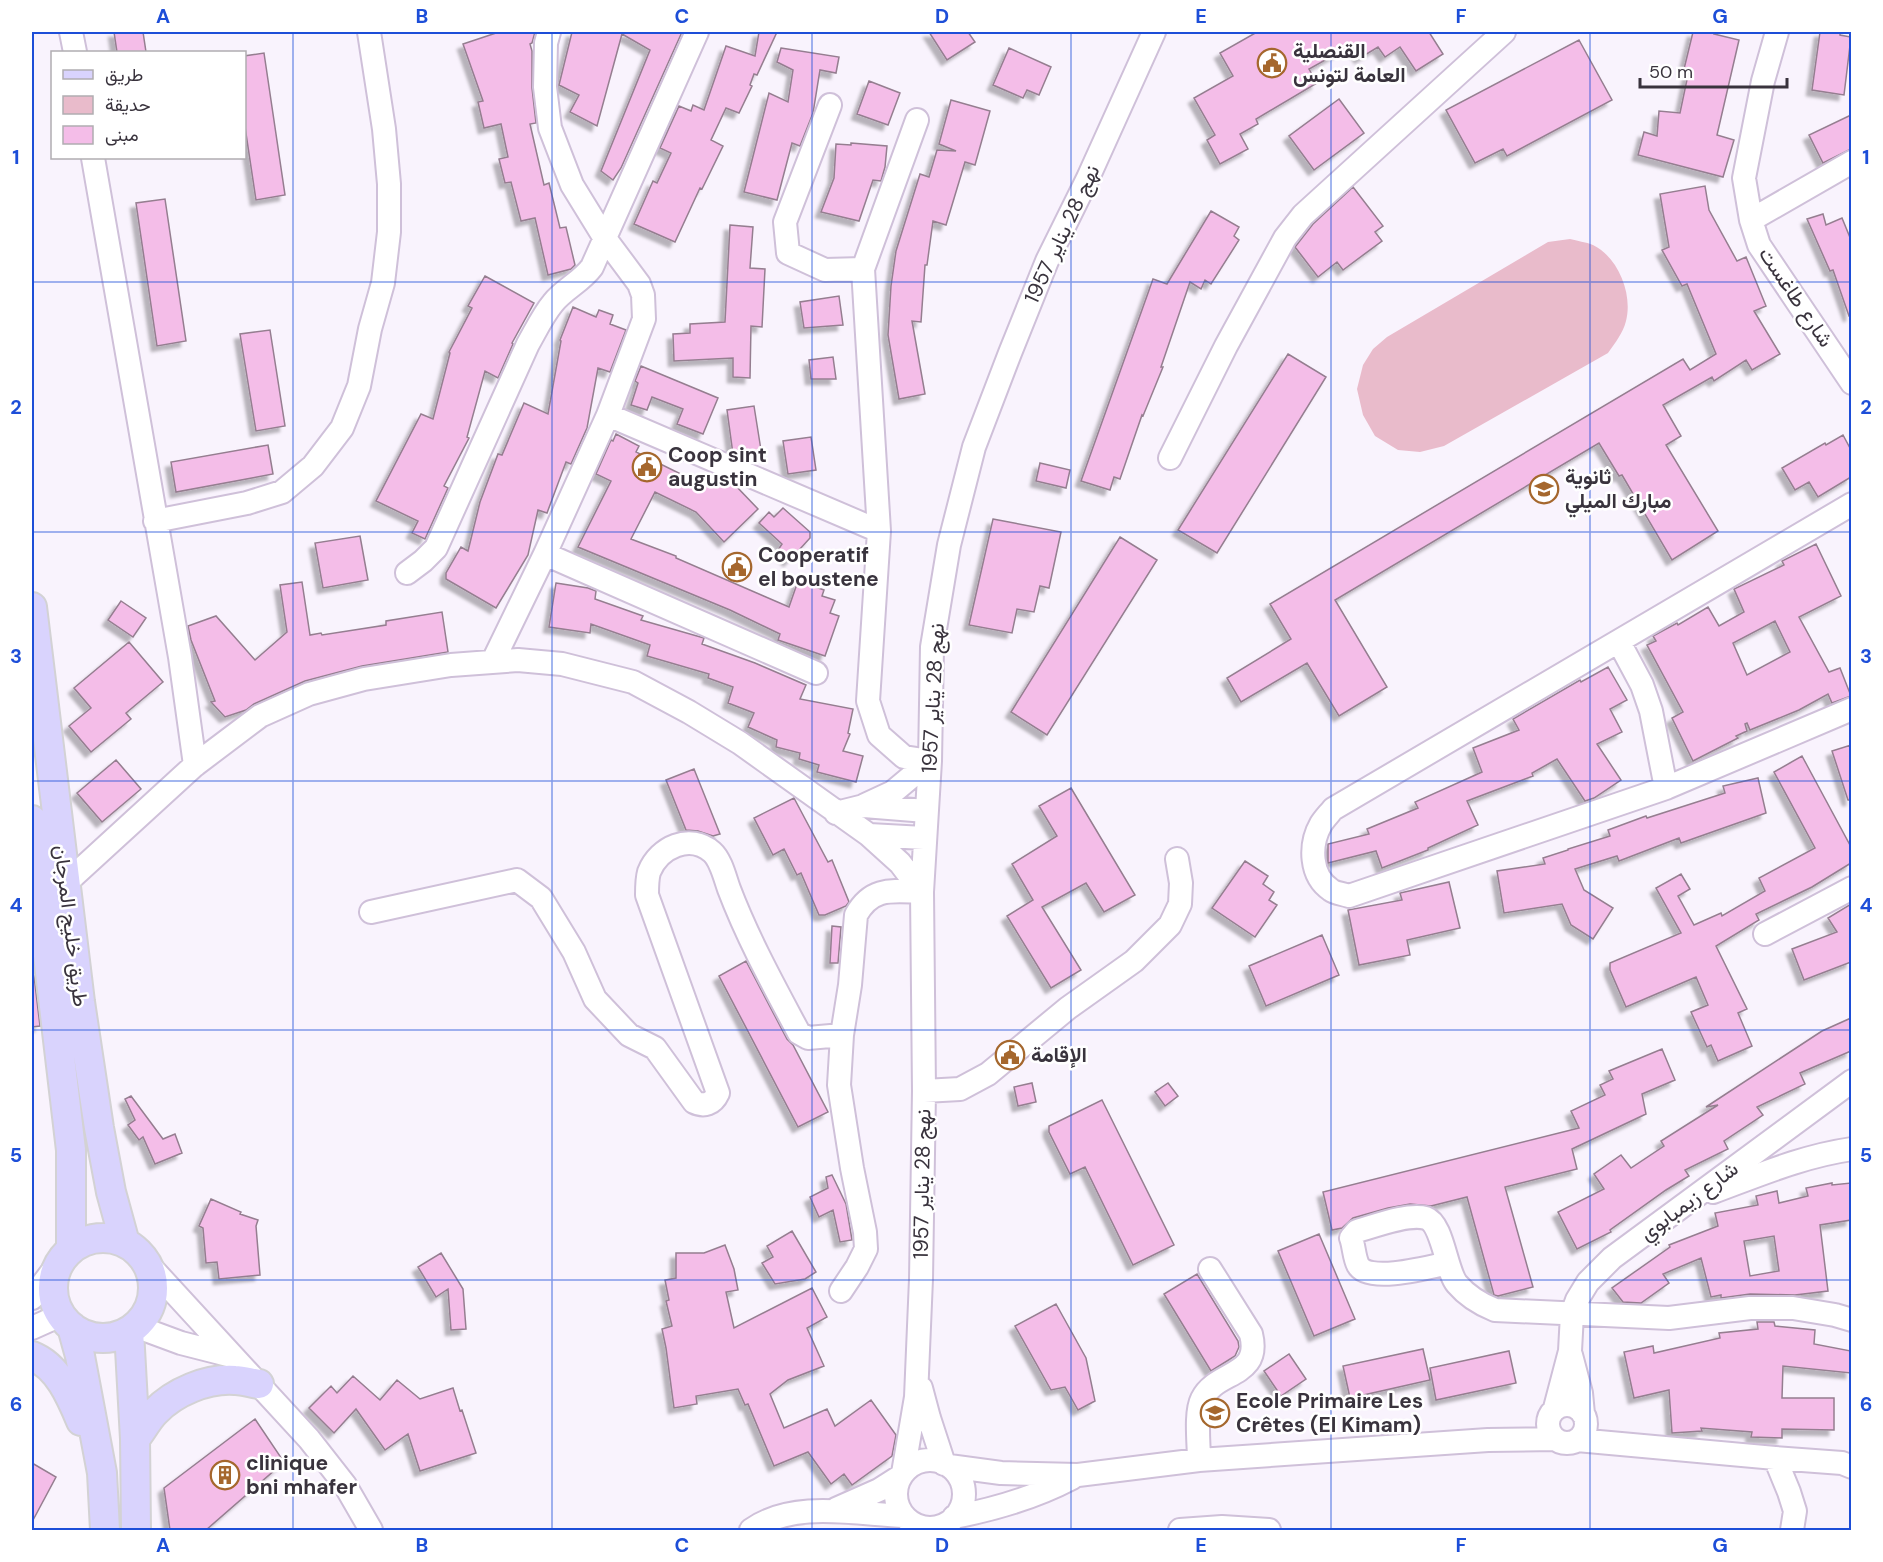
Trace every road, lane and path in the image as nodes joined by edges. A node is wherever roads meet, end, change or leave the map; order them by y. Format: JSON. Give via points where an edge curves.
{"nodes":[{"id":1,"x":71,"y":32,"type":"edge"},
{"id":2,"x":369,"y":32,"type":"edge"},
{"id":3,"x":549,"y":32,"type":"edge"},
{"id":4,"x":697,"y":32,"type":"edge"},
{"id":5,"x":1154,"y":32,"type":"edge"},
{"id":6,"x":1504,"y":32,"type":"edge"},
{"id":7,"x":1777,"y":32,"type":"edge"},
{"id":8,"x":75,"y":51,"type":"edge"},
{"id":9,"x":830,"y":105,"type":"dead end"},
{"id":10,"x":917,"y":120,"type":"dead end"},
{"id":11,"x":93,"y":159,"type":"edge"},
{"id":12,"x":1851,"y":162,"type":"edge"},
{"id":13,"x":1751,"y":220,"type":"junction"},
{"id":14,"x":604,"y":237,"type":"junction"},
{"id":15,"x":863,"y":269,"type":"junction"},
{"id":16,"x":1844,"y":355,"type":"edge"},
{"id":17,"x":1851,"y":383,"type":"edge"},
{"id":18,"x":608,"y":415,"type":"junction"},
{"id":19,"x":1170,"y":458,"type":"dead end"},
{"id":20,"x":1851,"y":504,"type":"edge"},
{"id":21,"x":155,"y":521,"type":"junction"},
{"id":22,"x":879,"y":531,"type":"junction"},
{"id":23,"x":545,"y":554,"type":"junction"},
{"id":24,"x":407,"y":573,"type":"dead end"},
{"id":25,"x":32,"y":607,"type":"edge"},
{"id":26,"x":1619,"y":642,"type":"junction"},
{"id":27,"x":34,"y":651,"type":"edge"},
{"id":28,"x":493,"y":661,"type":"junction"},
{"id":29,"x":816,"y":673,"type":"dead end"},
{"id":30,"x":1851,"y":709,"type":"edge"},
{"id":31,"x":930,"y":761,"type":"junction"},
{"id":32,"x":195,"y":765,"type":"junction"},
{"id":33,"x":1666,"y":788,"type":"junction"},
{"id":34,"x":864,"y":806,"type":"junction"},
{"id":35,"x":926,"y":811,"type":"junction"},
{"id":36,"x":836,"y":813,"type":"junction"},
{"id":37,"x":32,"y":820,"type":"edge"},
{"id":38,"x":869,"y":835,"type":"junction"},
{"id":39,"x":924,"y":838,"type":"junction"},
{"id":40,"x":1178,"y":859,"type":"dead end"},
{"id":41,"x":66,"y":883,"type":"junction"},
{"id":42,"x":1851,"y":888,"type":"edge"},
{"id":43,"x":922,"y":892,"type":"junction"},
{"id":44,"x":371,"y":912,"type":"dead end"},
{"id":45,"x":1765,"y":934,"type":"dead end"},
{"id":46,"x":842,"y":1035,"type":"junction"},
{"id":47,"x":1851,"y":1081,"type":"edge"},
{"id":48,"x":924,"y":1091,"type":"junction"},
{"id":49,"x":1851,"y":1149,"type":"edge"},
{"id":50,"x":1683,"y":1204,"type":"junction"},
{"id":51,"x":125,"y":1243,"type":"junction"},
{"id":52,"x":66,"y":1255,"type":"junction"},
{"id":53,"x":1448,"y":1263,"type":"dead end"},
{"id":54,"x":148,"y":1264,"type":"junction"},
{"id":55,"x":1210,"y":1269,"type":"dead end"},
{"id":56,"x":841,"y":1291,"type":"dead end"},
{"id":57,"x":32,"y":1298,"type":"edge"},
{"id":58,"x":1572,"y":1314,"type":"junction"},
{"id":59,"x":1851,"y":1320,"type":"edge"},
{"id":60,"x":66,"y":1321,"type":"junction"},
{"id":61,"x":32,"y":1328,"type":"edge"},
{"id":62,"x":132,"y":1329,"type":"junction"},
{"id":63,"x":32,"y":1356,"type":"edge"},
{"id":64,"x":232,"y":1356,"type":"junction"},
{"id":65,"x":917,"y":1371,"type":"junction"},
{"id":66,"x":259,"y":1384,"type":"junction"},
{"id":67,"x":1567,"y":1423,"type":"junction"},
{"id":68,"x":135,"y":1439,"type":"junction"},
{"id":69,"x":1775,"y":1458,"type":"junction"},
{"id":70,"x":1199,"y":1460,"type":"junction"},
{"id":71,"x":100,"y":1465,"type":"junction"},
{"id":72,"x":947,"y":1465,"type":"junction"},
{"id":73,"x":1851,"y":1467,"type":"edge"},
{"id":74,"x":902,"y":1475,"type":"junction"},
{"id":75,"x":1078,"y":1475,"type":"junction"},
{"id":76,"x":832,"y":1511,"type":"junction"},
{"id":77,"x":905,"y":1521,"type":"edge"},
{"id":78,"x":950,"y":1522,"type":"edge"},
{"id":79,"x":105,"y":1530,"type":"edge"},
{"id":80,"x":136,"y":1530,"type":"edge"},
{"id":81,"x":371,"y":1530,"type":"edge"},
{"id":82,"x":751,"y":1530,"type":"edge"},
{"id":83,"x":1180,"y":1530,"type":"edge"},
{"id":84,"x":1269,"y":1530,"type":"edge"},
{"id":85,"x":1792,"y":1530,"type":"edge"}],
"edges":[{"from":1,"to":8,"type":"street"},
{"from":2,"to":21,"type":"street","via":[[384,129],[389,232],[383,283],[359,386],[342,428],[313,466],[282,492],[248,503]]},
{"from":3,"to":14,"type":"street","via":[[545,87],[550,128],[572,185]]},
{"from":4,"to":14,"type":"street"},
{"from":5,"to":31,"type":"street","name":"نهج 28 يناير 1957","via":[[1047,261],[974,447],[949,545],[932,647]]},
{"from":6,"to":19,"type":"street","via":[[1303,215],[1284,238]]},
{"from":7,"to":13,"type":"street","name":"شارع طاغست","via":[[1744,178]]},
{"from":9,"to":15,"type":"street","via":[[785,222],[788,253],[825,270]]},
{"from":10,"to":15,"type":"street"},
{"from":11,"to":21,"type":"street"},
{"from":12,"to":13,"type":"street"},
{"from":13,"to":16,"type":"street","name":"شارع طاغست","via":[[1760,245]]},
{"from":14,"to":18,"type":"street","via":[[639,284],[645,307],[644,320]]},
{"from":14,"to":24,"type":"street","via":[[592,267],[554,302],[528,344],[436,548]]},
{"from":15,"to":22,"type":"street"},
{"from":16,"to":17,"type":"street","name":"شارع طاغست"},
{"from":18,"to":22,"type":"street"},
{"from":18,"to":23,"type":"street"},
{"from":20,"to":26,"type":"street"},
{"from":21,"to":32,"type":"street"},
{"from":22,"to":31,"type":"street","via":[[868,701],[879,735],[904,757]]},
{"from":23,"to":28,"type":"street"},
{"from":23,"to":29,"type":"street"},
{"from":25,"to":27,"type":"main road","name":"طريق خليج المرجان"},
{"from":26,"to":33,"type":"street","via":[[1651,711]]},
{"from":26,"to":33,"type":"street","via":[[1333,809],[1320,826],[1313,864],[1320,880],[1332,891],[1349,896]]},
{"from":27,"to":41,"type":"main road","name":"طريق خليج المرجان"},
{"from":28,"to":32,"type":"street","via":[[364,679],[309,694],[260,716]]},
{"from":28,"to":36,"type":"street","via":[[562,664],[633,682],[740,743]]},
{"from":30,"to":33,"type":"street"},
{"from":31,"to":34,"type":"street","via":[[893,792]]},
{"from":31,"to":35,"type":"street","name":"نهج 28 يناير 1957"},
{"from":32,"to":41,"type":"street"},
{"from":34,"to":35,"type":"street"},
{"from":34,"to":36,"type":"street"},
{"from":35,"to":39,"type":"street","name":"نهج 28 يناير 1957"},
{"from":36,"to":38,"type":"street"},
{"from":37,"to":52,"type":"main road","name":"طريق خليج المرجان","via":[[71,1150]]},
{"from":38,"to":39,"type":"street"},
{"from":38,"to":43,"type":"street","via":[[900,863]]},
{"from":39,"to":43,"type":"street","name":"نهج 28 يناير 1957"},
{"from":40,"to":48,"type":"street","via":[[1180,904],[1170,925],[1134,961],[1068,1008],[988,1074],[960,1089]]},
{"from":41,"to":51,"type":"main road","name":"طريق خليج المرجان","via":[[99,1128]]},
{"from":42,"to":45,"type":"street"},
{"from":43,"to":46,"type":"street","via":[[879,893],[865,902],[856,915]]},
{"from":43,"to":48,"type":"street","name":"نهج 28 يناير 1957"},
{"from":44,"to":46,"type":"street","via":[[517,880],[541,898],[574,952],[596,999],[629,1035],[654,1048],[694,1102],[708,1104],[718,1093],[646,895],[649,872],[662,853],[677,844],[694,843],[716,856],[758,957],[799,1033],[808,1038]]},
{"from":46,"to":56,"type":"street","via":[[839,1085],[866,1249]]},
{"from":47,"to":50,"type":"street","name":"شارع زيمبابوي"},
{"from":48,"to":65,"type":"street","name":"نهج 28 يناير 1957"},
{"from":49,"to":50,"type":"street","via":[[1781,1166]]},
{"from":50,"to":58,"type":"street","name":"شارع زيمبابوي","via":[[1612,1258],[1588,1282]]},
{"from":51,"to":52,"type":"main road","via":[[97,1238],[83,1242]]},
{"from":51,"to":54,"type":"main road"},
{"from":52,"to":57,"type":"street"},
{"from":52,"to":60,"type":"main road","via":[[55,1273],[53,1287],[55,1302]]},
{"from":53,"to":58,"type":"street","via":[[1455,1283],[1485,1306],[1495,1310]]},
{"from":54,"to":62,"type":"main road","via":[[153,1298]]},
{"from":54,"to":64,"type":"street"},
{"from":55,"to":70,"type":"street","via":[[1254,1346],[1245,1366],[1215,1384],[1202,1398]]},
{"from":58,"to":59,"type":"street","via":[[1669,1318],[1750,1308],[1793,1308]]},
{"from":58,"to":67,"type":"street","name":"شارع زيمبابوي"},
{"from":60,"to":61,"type":"street"},
{"from":60,"to":62,"type":"main road","via":[[85,1335],[100,1338],[115,1337]]},
{"from":60,"to":71,"type":"main road","via":[[80,1356]]},
{"from":62,"to":64,"type":"street"},
{"from":62,"to":68,"type":"main road"},
{"from":63,"to":71,"type":"main road","via":[[43,1360],[67,1389]]},
{"from":64,"to":66,"type":"street"},
{"from":65,"to":72,"type":"street","name":"نهج 28 يناير 1957"},
{"from":65,"to":74,"type":"street","name":"نهج 28 يناير 1957"},
{"from":66,"to":68,"type":"main road","via":[[235,1380],[191,1388],[153,1414]]},
{"from":66,"to":81,"type":"street","via":[[345,1485]]},
{"from":67,"to":69,"type":"street","via":[[1643,1446]]},
{"from":67,"to":70,"type":"street","via":[[1488,1440]]},
{"from":68,"to":80,"type":"main road"},
{"from":69,"to":73,"type":"street","via":[[1842,1462]]},
{"from":69,"to":85,"type":"street","via":[[1795,1511]]},
{"from":70,"to":75,"type":"street"},
{"from":71,"to":79,"type":"main road"},
{"from":72,"to":74,"type":"street","via":[[922,1461]]},
{"from":72,"to":75,"type":"street","via":[[1009,1473]]},
{"from":72,"to":78,"type":"street","via":[[961,1481],[963,1490],[963,1500]]},
{"from":74,"to":76,"type":"street"},
{"from":74,"to":77,"type":"street","via":[[896,1497]]},
{"from":75,"to":78,"type":"street","via":[[1031,1497]]},
{"from":76,"to":77,"type":"street"},
{"from":76,"to":82,"type":"street","via":[[784,1515]]},
{"from":77,"to":78,"type":"street","via":[[928,1528]]},
{"from":83,"to":84,"type":"street"}]}
